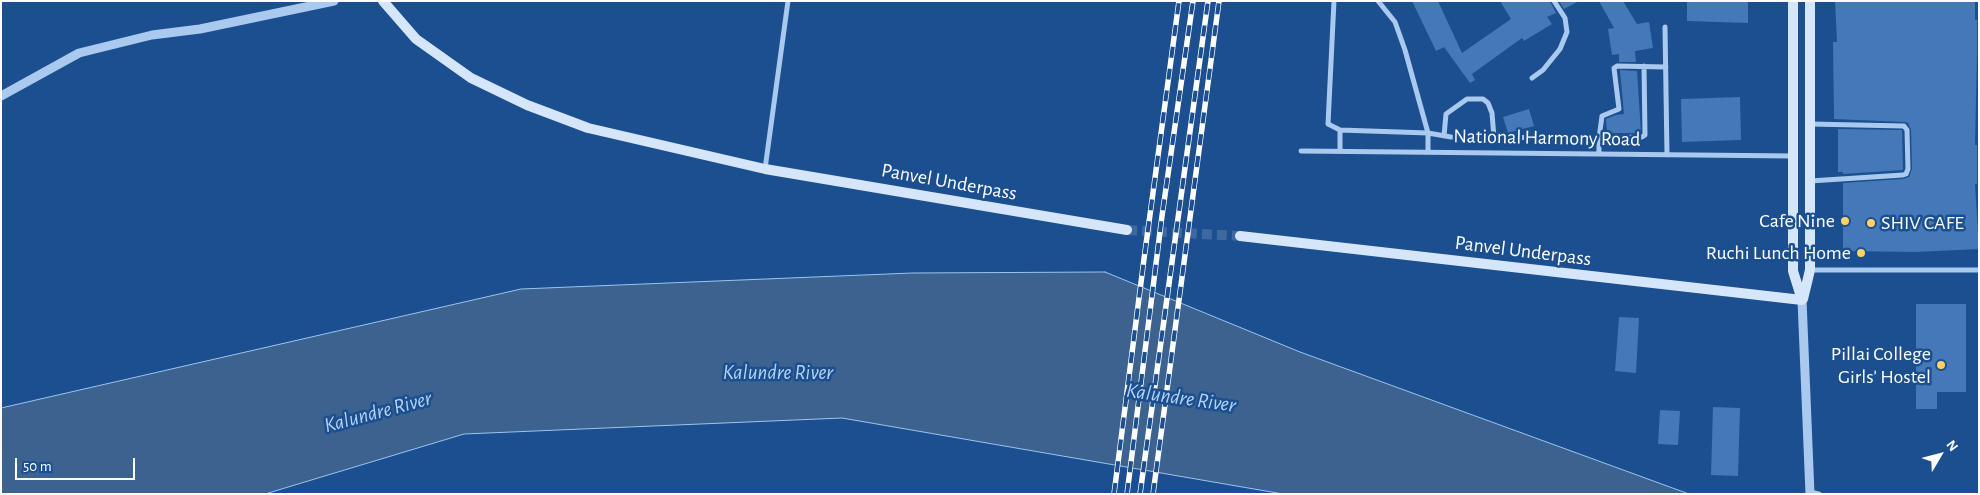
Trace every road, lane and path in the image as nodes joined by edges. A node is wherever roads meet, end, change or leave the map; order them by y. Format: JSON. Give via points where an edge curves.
{"nodes":[{"id":1,"x":334,"y":1,"type":"edge"},
{"id":2,"x":383,"y":1,"type":"edge"},
{"id":3,"x":788,"y":1,"type":"edge"},
{"id":4,"x":1334,"y":1,"type":"edge"},
{"id":5,"x":1378,"y":1,"type":"edge"},
{"id":6,"x":1554,"y":1,"type":"edge"},
{"id":7,"x":1793,"y":1,"type":"edge"},
{"id":8,"x":1810,"y":1,"type":"edge"},
{"id":9,"x":1665,"y":26,"type":"dead end"},
{"id":10,"x":1644,"y":66,"type":"junction"},
{"id":11,"x":1666,"y":67,"type":"junction"},
{"id":12,"x":1532,"y":78,"type":"dead end"},
{"id":13,"x":1,"y":96,"type":"edge"},
{"id":14,"x":1810,"y":124,"type":"junction"},
{"id":15,"x":1340,"y":130,"type":"junction"},
{"id":16,"x":1428,"y":133,"type":"junction"},
{"id":17,"x":1444,"y":136,"type":"junction"},
{"id":18,"x":1494,"y":138,"type":"junction"},
{"id":19,"x":1599,"y":138,"type":"junction"},
{"id":20,"x":1301,"y":151,"type":"dead end"},
{"id":21,"x":1340,"y":151,"type":"junction"},
{"id":22,"x":1428,"y":152,"type":"junction"},
{"id":23,"x":1599,"y":154,"type":"junction"},
{"id":24,"x":1667,"y":155,"type":"junction"},
{"id":25,"x":1793,"y":156,"type":"junction"},
{"id":26,"x":765,"y":169,"type":"junction"},
{"id":27,"x":1810,"y":181,"type":"junction"},
{"id":28,"x":1127,"y":230,"type":"tunnel mouth"},
{"id":29,"x":1240,"y":236,"type":"tunnel mouth"},
{"id":30,"x":1810,"y":270,"type":"junction"},
{"id":31,"x":1979,"y":270,"type":"edge"},
{"id":32,"x":1802,"y":300,"type":"junction"},
{"id":33,"x":1813,"y":493,"type":"edge"}],
"edges":[{"from":1,"to":13,"type":"street","via":[[200,29],[152,35],[80,53]]},
{"from":2,"to":26,"type":"main road","name":"Panvel Underpass","via":[[416,39],[471,78],[527,105],[588,128]]},
{"from":3,"to":26,"type":"street"},
{"from":4,"to":15,"type":"street","via":[[1328,124]]},
{"from":5,"to":16,"type":"street","via":[[1395,22]]},
{"from":6,"to":12,"type":"street","via":[[1565,18],[1567,32],[1560,49]]},
{"from":7,"to":25,"type":"main road"},
{"from":8,"to":14,"type":"main road"},
{"from":9,"to":11,"type":"street"},
{"from":10,"to":11,"type":"street"},
{"from":10,"to":19,"type":"street","via":[[1614,68],[1619,109],[1602,116]]},
{"from":10,"to":19,"type":"street","via":[[1645,134],[1642,137]]},
{"from":11,"to":24,"type":"street"},
{"from":14,"to":27,"type":"main road"},
{"from":14,"to":27,"type":"street","via":[[1904,126],[1908,169],[1903,175]]},
{"from":15,"to":16,"type":"street"},
{"from":15,"to":21,"type":"street"},
{"from":16,"to":17,"type":"street"},
{"from":16,"to":22,"type":"street"},
{"from":17,"to":18,"type":"street"},
{"from":17,"to":18,"type":"street","via":[[1446,114],[1467,98],[1488,103]]},
{"from":18,"to":19,"type":"street"},
{"from":19,"to":23,"type":"street"},
{"from":20,"to":21,"type":"street","name":"National Harmony Road"},
{"from":21,"to":22,"type":"street","name":"National Harmony Road"},
{"from":22,"to":23,"type":"street","name":"National Harmony Road"},
{"from":23,"to":24,"type":"street","name":"National Harmony Road"},
{"from":24,"to":25,"type":"street","name":"National Harmony Road"},
{"from":25,"to":32,"type":"main road","via":[[1793,271]]},
{"from":26,"to":28,"type":"main road","name":"Panvel Underpass"},
{"from":27,"to":30,"type":"main road"},
{"from":29,"to":32,"type":"main road","name":"Panvel Underpass"},
{"from":30,"to":31,"type":"street"},
{"from":30,"to":32,"type":"main road"},
{"from":32,"to":33,"type":"street"}]}
